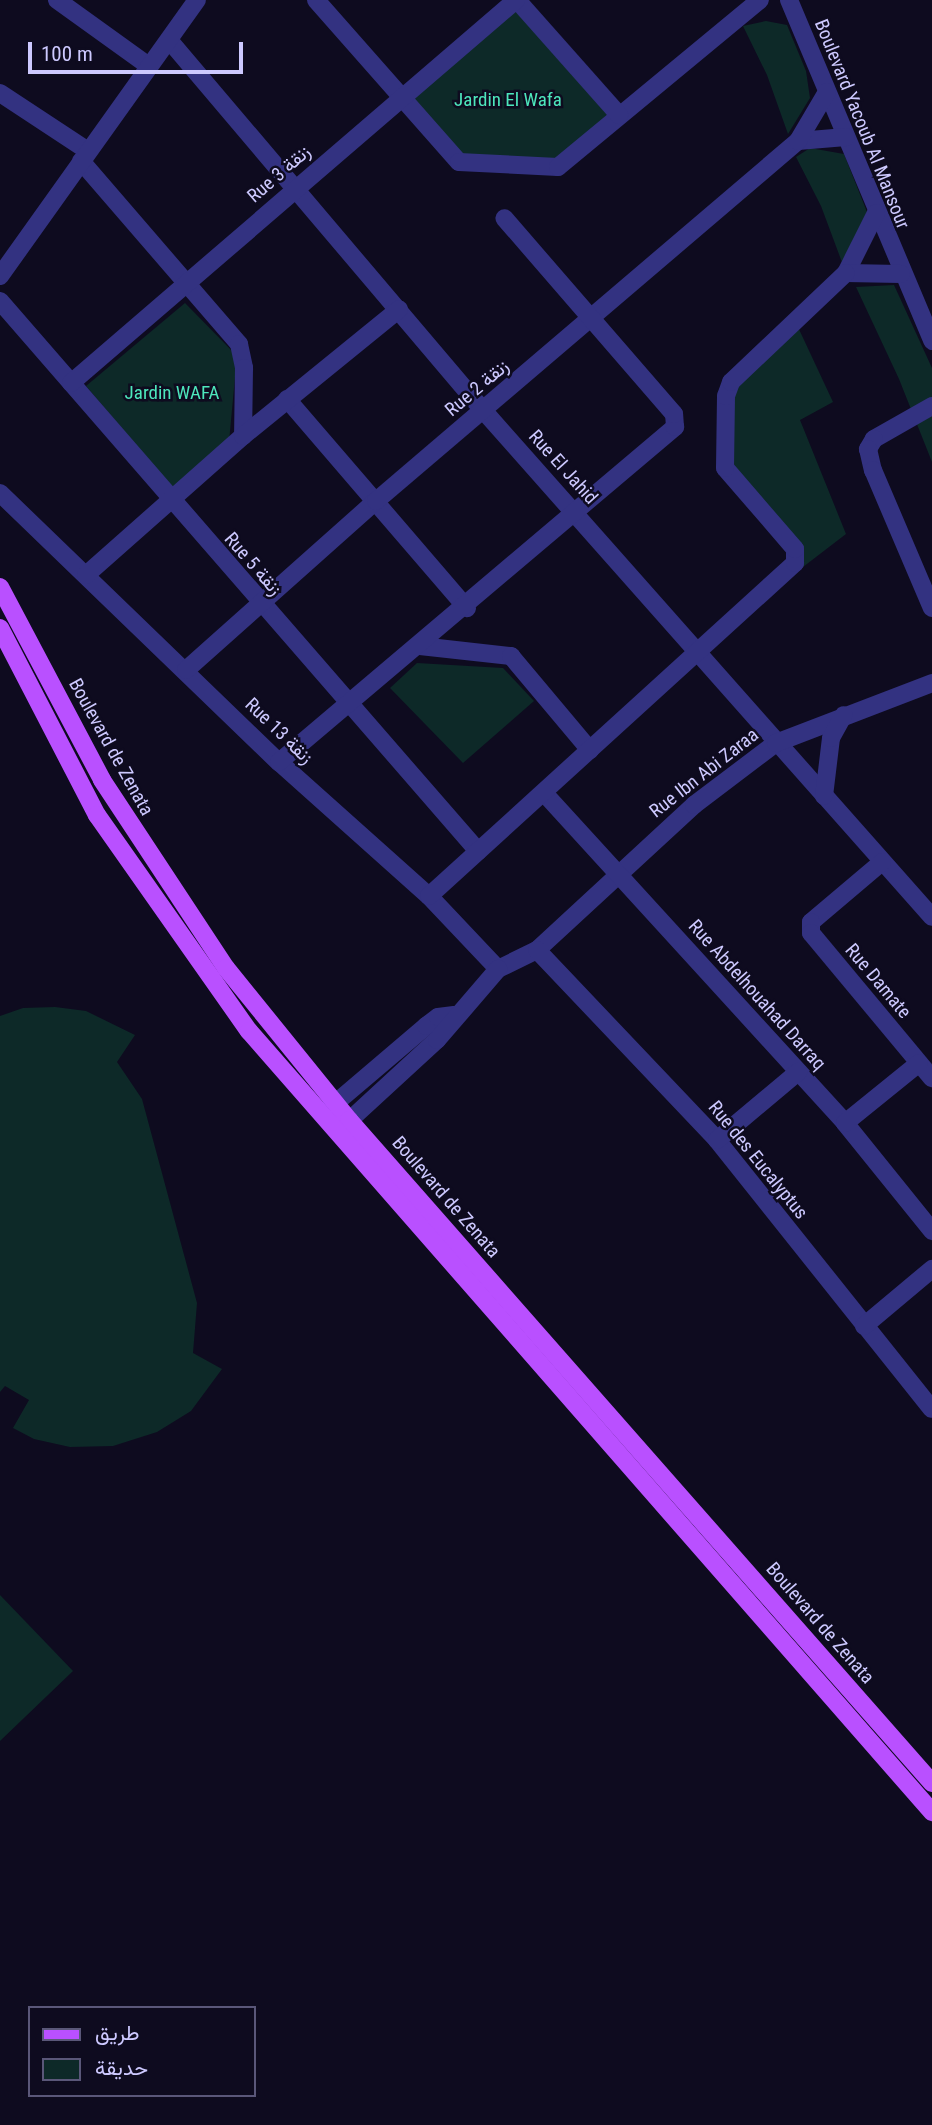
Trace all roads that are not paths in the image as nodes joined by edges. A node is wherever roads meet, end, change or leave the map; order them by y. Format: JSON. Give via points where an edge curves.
{"nodes":[{"id":1,"x":57,"y":0,"type":"edge"},
{"id":2,"x":197,"y":0,"type":"edge"},
{"id":3,"x":316,"y":0,"type":"edge"},
{"id":4,"x":517,"y":0,"type":"edge"},
{"id":5,"x":760,"y":0,"type":"edge"},
{"id":6,"x":789,"y":0,"type":"edge"},
{"id":7,"x":744,"y":6,"type":"edge"},
{"id":8,"x":169,"y":40,"type":"junction"},
{"id":9,"x":149,"y":66,"type":"junction"},
{"id":10,"x":827,"y":92,"type":"junction"},
{"id":11,"x":0,"y":93,"type":"edge"},
{"id":12,"x":403,"y":96,"type":"junction"},
{"id":13,"x":619,"y":115,"type":"junction"},
{"id":14,"x":846,"y":137,"type":"junction"},
{"id":15,"x":798,"y":141,"type":"junction"},
{"id":16,"x":84,"y":156,"type":"junction"},
{"id":17,"x":294,"y":187,"type":"junction"},
{"id":18,"x":876,"y":213,"type":"junction"},
{"id":19,"x":504,"y":218,"type":"dead end"},
{"id":20,"x":846,"y":273,"type":"junction"},
{"id":21,"x":901,"y":274,"type":"junction"},
{"id":22,"x":0,"y":276,"type":"edge"},
{"id":23,"x":186,"y":281,"type":"junction"},
{"id":24,"x":0,"y":301,"type":"edge"},
{"id":25,"x":399,"y":309,"type":"junction"},
{"id":26,"x":593,"y":320,"type":"junction"},
{"id":27,"x":932,"y":341,"type":"edge"},
{"id":28,"x":71,"y":383,"type":"junction"},
{"id":29,"x":287,"y":399,"type":"junction"},
{"id":30,"x":932,"y":406,"type":"edge"},
{"id":31,"x":483,"y":410,"type":"junction"},
{"id":32,"x":243,"y":436,"type":"junction"},
{"id":33,"x":0,"y":493,"type":"edge"},
{"id":34,"x":170,"y":500,"type":"junction"},
{"id":35,"x":376,"y":501,"type":"junction"},
{"id":36,"x":575,"y":510,"type":"junction"},
{"id":37,"x":86,"y":575,"type":"junction"},
{"id":38,"x":0,"y":587,"type":"edge"},
{"id":39,"x":261,"y":604,"type":"junction"},
{"id":40,"x":467,"y":608,"type":"junction"},
{"id":41,"x":932,"y":608,"type":"edge"},
{"id":42,"x":0,"y":628,"type":"edge"},
{"id":43,"x":420,"y":646,"type":"junction"},
{"id":44,"x":698,"y":652,"type":"junction"},
{"id":45,"x":186,"y":670,"type":"junction"},
{"id":46,"x":932,"y":683,"type":"edge"},
{"id":47,"x":349,"y":704,"type":"junction"},
{"id":48,"x":844,"y":715,"type":"junction"},
{"id":49,"x":776,"y":743,"type":"junction"},
{"id":50,"x":590,"y":750,"type":"junction"},
{"id":51,"x":279,"y":762,"type":"junction"},
{"id":52,"x":545,"y":794,"type":"junction"},
{"id":53,"x":824,"y":796,"type":"junction"},
{"id":54,"x":478,"y":851,"type":"junction"},
{"id":55,"x":882,"y":862,"type":"junction"},
{"id":56,"x":617,"y":872,"type":"junction"},
{"id":57,"x":429,"y":896,"type":"junction"},
{"id":58,"x":932,"y":917,"type":"edge"},
{"id":59,"x":537,"y":950,"type":"junction"},
{"id":60,"x":498,"y":969,"type":"junction"},
{"id":61,"x":454,"y":1015,"type":"junction"},
{"id":62,"x":301,"y":1061,"type":"junction"},
{"id":63,"x":919,"y":1063,"type":"junction"},
{"id":64,"x":798,"y":1072,"type":"junction"},
{"id":65,"x":286,"y":1074,"type":"junction"},
{"id":66,"x":932,"y":1078,"type":"edge"},
{"id":67,"x":336,"y":1103,"type":"junction"},
{"id":68,"x":322,"y":1115,"type":"junction"},
{"id":69,"x":845,"y":1123,"type":"junction"},
{"id":70,"x":343,"y":1126,"type":"junction"},
{"id":71,"x":716,"y":1140,"type":"junction"},
{"id":72,"x":932,"y":1231,"type":"edge"},
{"id":73,"x":932,"y":1269,"type":"edge"},
{"id":74,"x":864,"y":1326,"type":"junction"},
{"id":75,"x":932,"y":1409,"type":"edge"},
{"id":76,"x":909,"y":1757,"type":"junction"},
{"id":77,"x":895,"y":1770,"type":"junction"},
{"id":78,"x":932,"y":1783,"type":"edge"},
{"id":79,"x":932,"y":1812,"type":"edge"}],
"edges":[{"from":1,"to":9,"type":"street"},
{"from":2,"to":8,"type":"street"},
{"from":3,"to":12,"type":"street"},
{"from":4,"to":12,"type":"street","name":"Rue 3 زنقة"},
{"from":4,"to":13,"type":"street"},
{"from":5,"to":7,"type":"street"},
{"from":6,"to":10,"type":"street","name":"Boulevard Yacoub Al Mansour"},
{"from":7,"to":13,"type":"street"},
{"from":8,"to":9,"type":"street"},
{"from":8,"to":17,"type":"street","name":"Rue El Jahid"},
{"from":9,"to":16,"type":"street"},
{"from":10,"to":14,"type":"street","name":"Boulevard Yacoub Al Mansour"},
{"from":10,"to":15,"type":"street","name":"Rue 2 زنقة"},
{"from":11,"to":16,"type":"street"},
{"from":12,"to":13,"type":"street","via":[[459,162],[558,167]]},
{"from":12,"to":17,"type":"street","name":"Rue 3 زنقة"},
{"from":14,"to":15,"type":"street"},
{"from":14,"to":18,"type":"street","name":"Boulevard Yacoub Al Mansour"},
{"from":15,"to":26,"type":"street","name":"Rue 2 زنقة"},
{"from":16,"to":22,"type":"street"},
{"from":16,"to":23,"type":"street"},
{"from":17,"to":23,"type":"street","name":"Rue 3 زنقة"},
{"from":17,"to":25,"type":"street","name":"Rue El Jahid"},
{"from":18,"to":20,"type":"street"},
{"from":18,"to":21,"type":"street","name":"Boulevard Yacoub Al Mansour"},
{"from":19,"to":26,"type":"street"},
{"from":20,"to":21,"type":"street"},
{"from":20,"to":44,"type":"street","via":[[731,382],[725,468],[797,557]]},
{"from":21,"to":27,"type":"street","name":"Boulevard Yacoub Al Mansour"},
{"from":23,"to":28,"type":"street","name":"Rue 3 زنقة"},
{"from":23,"to":32,"type":"street","via":[[242,353]]},
{"from":24,"to":28,"type":"street","name":"Rue 5 زنقة"},
{"from":25,"to":29,"type":"street"},
{"from":25,"to":31,"type":"street","name":"Rue El Jahid"},
{"from":26,"to":31,"type":"street","name":"Rue 2 زنقة"},
{"from":26,"to":36,"type":"street","via":[[677,422]]},
{"from":28,"to":34,"type":"street","name":"Rue 5 زنقة"},
{"from":29,"to":32,"type":"street"},
{"from":29,"to":35,"type":"street"},
{"from":30,"to":41,"type":"street","via":[[874,439],[868,449]]},
{"from":31,"to":35,"type":"street","name":"Rue 2 زنقة"},
{"from":31,"to":36,"type":"street","name":"Rue El Jahid"},
{"from":32,"to":34,"type":"street"},
{"from":33,"to":37,"type":"street","name":"Rue 13 زنقة"},
{"from":34,"to":37,"type":"street"},
{"from":34,"to":39,"type":"street","name":"Rue 5 زنقة"},
{"from":35,"to":39,"type":"street","name":"Rue 2 زنقة"},
{"from":35,"to":40,"type":"street"},
{"from":36,"to":40,"type":"street"},
{"from":36,"to":44,"type":"street","name":"Rue El Jahid"},
{"from":37,"to":45,"type":"street","name":"Rue 13 زنقة"},
{"from":38,"to":62,"type":"main road","name":"Boulevard de Zenata","via":[[102,780],[152,860],[226,968]]},
{"from":39,"to":45,"type":"street","name":"Rue 2 زنقة"},
{"from":39,"to":47,"type":"street","name":"Rue 5 زنقة"},
{"from":40,"to":43,"type":"street"},
{"from":42,"to":65,"type":"main road","name":"Boulevard de Zenata","via":[[97,814],[208,978]]},
{"from":43,"to":47,"type":"street"},
{"from":43,"to":50,"type":"street","via":[[512,656]]},
{"from":44,"to":49,"type":"street","name":"Rue El Jahid"},
{"from":44,"to":50,"type":"street"},
{"from":45,"to":51,"type":"street","name":"Rue 13 زنقة"},
{"from":46,"to":48,"type":"street","name":"Rue Ibn Abi Zaraa"},
{"from":47,"to":51,"type":"street"},
{"from":47,"to":54,"type":"street","name":"Rue 5 زنقة"},
{"from":48,"to":49,"type":"street","name":"Rue Ibn Abi Zaraa"},
{"from":48,"to":53,"type":"street","via":[[829,747]]},
{"from":49,"to":53,"type":"street","name":"Rue El Jahid"},
{"from":49,"to":56,"type":"street","name":"Rue Ibn Abi Zaraa","via":[[694,805]]},
{"from":50,"to":52,"type":"street"},
{"from":51,"to":57,"type":"street","name":"Rue 13 زنقة"},
{"from":52,"to":54,"type":"street"},
{"from":52,"to":56,"type":"street","name":"Rue Abdelhouahad Darraq"},
{"from":53,"to":55,"type":"street","name":"Rue El Jahid"},
{"from":54,"to":57,"type":"street"},
{"from":55,"to":58,"type":"street","name":"Rue El Jahid"},
{"from":55,"to":63,"type":"street","name":"Rue Damate","via":[[811,922],[810,928]]},
{"from":56,"to":59,"type":"street","name":"Rue Ibn Abi Zaraa"},
{"from":56,"to":64,"type":"street","name":"Rue Abdelhouahad Darraq"},
{"from":57,"to":60,"type":"street","name":"Rue 13 زنقة"},
{"from":59,"to":60,"type":"street"},
{"from":59,"to":71,"type":"street","name":"Rue des Eucalyptus"},
{"from":60,"to":61,"type":"street"},
{"from":61,"to":67,"type":"street","via":[[438,1017]]},
{"from":61,"to":70,"type":"street","via":[[437,1040]]},
{"from":62,"to":65,"type":"main road"},
{"from":62,"to":67,"type":"main road","name":"Boulevard de Zenata"},
{"from":63,"to":66,"type":"street"},
{"from":63,"to":69,"type":"street"},
{"from":64,"to":69,"type":"street","name":"Rue Abdelhouahad Darraq"},
{"from":64,"to":71,"type":"street"},
{"from":65,"to":68,"type":"main road","name":"Boulevard de Zenata"},
{"from":67,"to":68,"type":"street"},
{"from":67,"to":70,"type":"main road","name":"Boulevard de Zenata"},
{"from":68,"to":70,"type":"main road","name":"Boulevard de Zenata"},
{"from":69,"to":72,"type":"street","name":"Rue Abdelhouahad Darraq"},
{"from":70,"to":76,"type":"main road","name":"Boulevard de Zenata"},
{"from":70,"to":77,"type":"main road","name":"Boulevard de Zenata"},
{"from":71,"to":74,"type":"street","name":"Rue des Eucalyptus"},
{"from":73,"to":74,"type":"street"},
{"from":74,"to":75,"type":"street","name":"Rue des Eucalyptus"},
{"from":76,"to":77,"type":"main road"},
{"from":76,"to":78,"type":"main road","name":"Boulevard de Zenata"},
{"from":77,"to":79,"type":"main road","name":"Boulevard de Zenata"}]}
